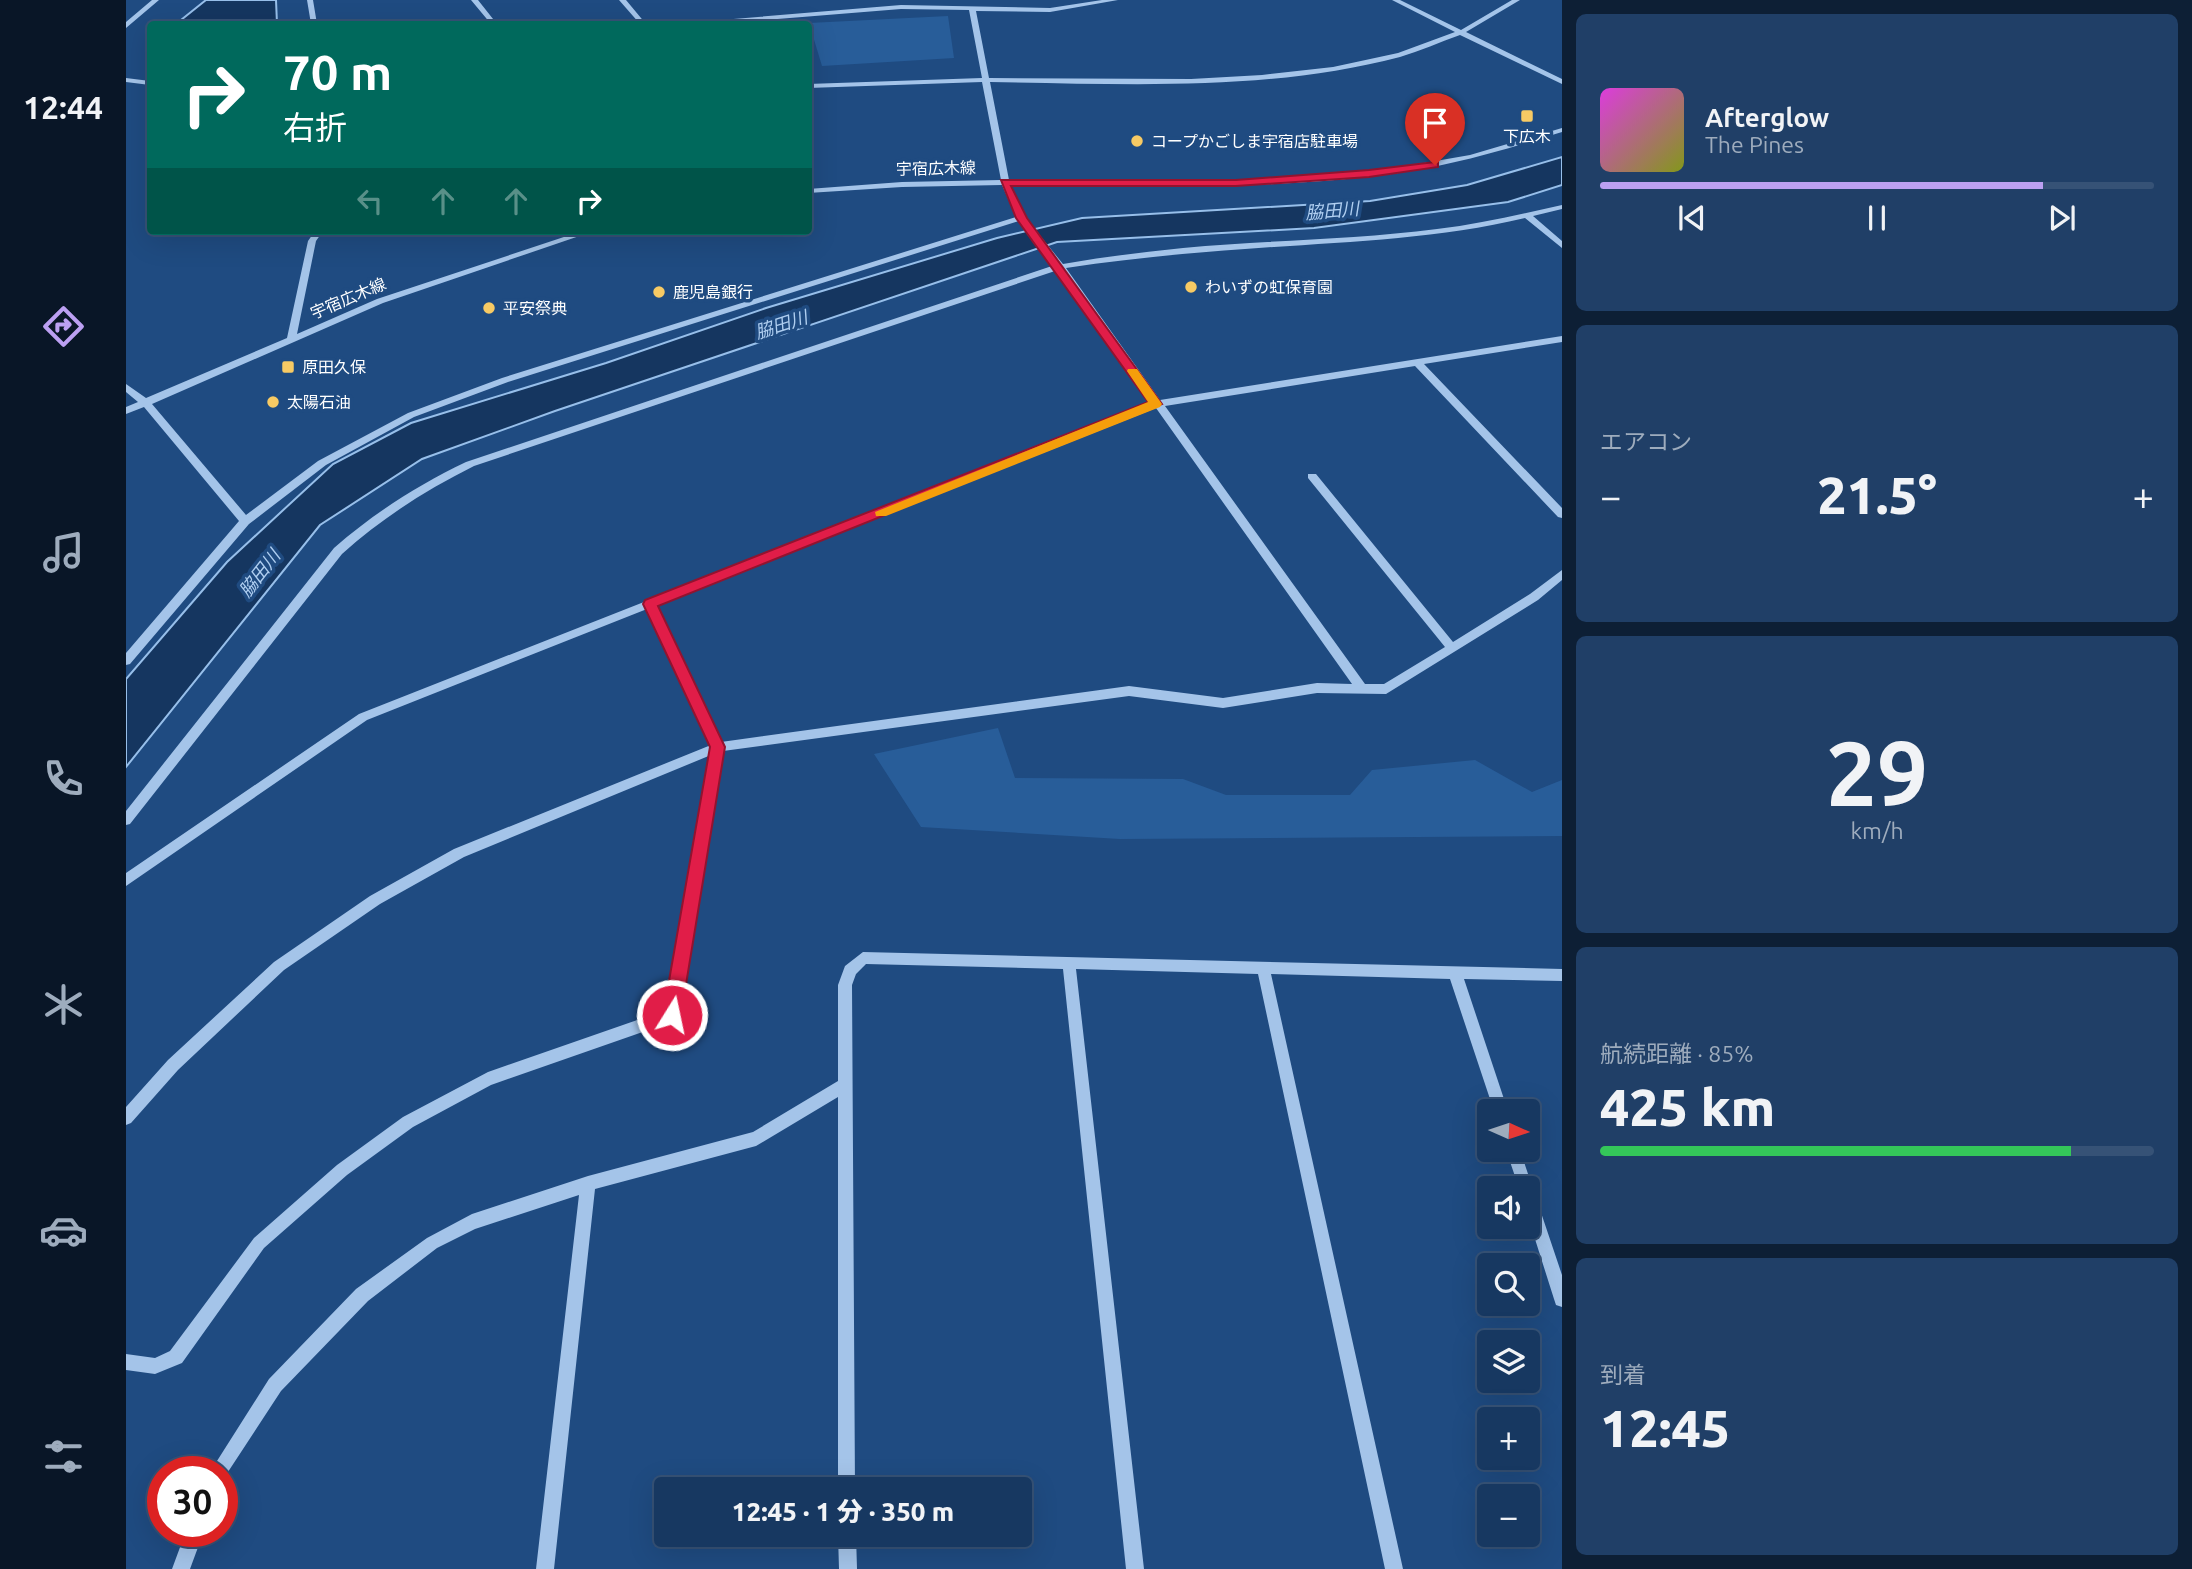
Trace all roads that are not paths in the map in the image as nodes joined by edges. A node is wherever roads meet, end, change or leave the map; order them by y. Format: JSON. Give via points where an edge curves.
{"nodes":[{"id":1,"x":156,"y":0,"type":"edge"},
{"id":2,"x":310,"y":0,"type":"edge"},
{"id":3,"x":474,"y":0,"type":"edge"},
{"id":4,"x":622,"y":0,"type":"edge"},
{"id":5,"x":1115,"y":0,"type":"edge"},
{"id":6,"x":1395,"y":0,"type":"edge"},
{"id":7,"x":1517,"y":0,"type":"edge"},
{"id":8,"x":972,"y":8,"type":"junction"},
{"id":9,"x":792,"y":20,"type":"edge"},
{"id":10,"x":314,"y":21,"type":"edge"},
{"id":11,"x":492,"y":21,"type":"edge"},
{"id":12,"x":640,"y":21,"type":"edge"},
{"id":13,"x":768,"y":21,"type":"edge"},
{"id":14,"x":126,"y":26,"type":"edge"},
{"id":15,"x":1459,"y":31,"type":"junction"},
{"id":16,"x":126,"y":79,"type":"edge"},
{"id":17,"x":984,"y":80,"type":"junction"},
{"id":18,"x":147,"y":82,"type":"edge"},
{"id":19,"x":1562,"y":82,"type":"edge"},
{"id":20,"x":812,"y":86,"type":"edge"},
{"id":21,"x":1562,"y":130,"type":"edge"},
{"id":22,"x":1005,"y":183,"type":"junction"},
{"id":23,"x":812,"y":191,"type":"edge"},
{"id":24,"x":1562,"y":207,"type":"edge"},
{"id":25,"x":1525,"y":215,"type":"junction"},
{"id":26,"x":1025,"y":222,"type":"junction"},
{"id":27,"x":316,"y":235,"type":"edge"},
{"id":28,"x":578,"y":235,"type":"edge"},
{"id":29,"x":1562,"y":246,"type":"edge"},
{"id":30,"x":1056,"y":263,"type":"junction"},
{"id":31,"x":1562,"y":339,"type":"edge"},
{"id":32,"x":291,"y":340,"type":"junction"},
{"id":33,"x":1417,"y":362,"type":"junction"},
{"id":34,"x":126,"y":387,"type":"edge"},
{"id":35,"x":146,"y":403,"type":"junction"},
{"id":36,"x":1156,"y":404,"type":"junction"},
{"id":37,"x":126,"y":411,"type":"edge"},
{"id":38,"x":1312,"y":476,"type":"dead end"},
{"id":39,"x":1562,"y":514,"type":"edge"},
{"id":40,"x":245,"y":521,"type":"junction"},
{"id":41,"x":1562,"y":574,"type":"edge"},
{"id":42,"x":650,"y":604,"type":"junction"},
{"id":43,"x":1452,"y":648,"type":"junction"},
{"id":44,"x":126,"y":661,"type":"edge"},
{"id":45,"x":1361,"y":688,"type":"junction"},
{"id":46,"x":718,"y":747,"type":"junction"},
{"id":47,"x":126,"y":820,"type":"edge"},
{"id":48,"x":126,"y":880,"type":"edge"},
{"id":49,"x":1069,"y":964,"type":"junction"},
{"id":50,"x":1263,"y":968,"type":"junction"},
{"id":51,"x":1455,"y":973,"type":"junction"},
{"id":52,"x":1562,"y":975,"type":"edge"},
{"id":53,"x":844,"y":1086,"type":"junction"},
{"id":54,"x":1497,"y":1099,"type":"edge"},
{"id":55,"x":126,"y":1118,"type":"edge"},
{"id":56,"x":588,"y":1184,"type":"junction"},
{"id":57,"x":1540,"y":1231,"type":"edge"},
{"id":58,"x":1562,"y":1299,"type":"edge"},
{"id":59,"x":126,"y":1362,"type":"edge"},
{"id":60,"x":228,"y":1456,"type":"edge"},
{"id":61,"x":847,"y":1477,"type":"edge"},
{"id":62,"x":189,"y":1547,"type":"edge"},
{"id":63,"x":847,"y":1547,"type":"edge"},
{"id":64,"x":181,"y":1569,"type":"edge"},
{"id":65,"x":545,"y":1569,"type":"edge"},
{"id":66,"x":848,"y":1569,"type":"edge"},
{"id":67,"x":1135,"y":1569,"type":"edge"},
{"id":68,"x":1394,"y":1569,"type":"edge"}],
"edges":[{"from":1,"to":14,"type":"street"},
{"from":2,"to":10,"type":"street"},
{"from":3,"to":11,"type":"street"},
{"from":4,"to":12,"type":"street"},
{"from":5,"to":8,"type":"street","via":[[1050,10]]},
{"from":6,"to":15,"type":"street"},
{"from":7,"to":15,"type":"street"},
{"from":8,"to":9,"type":"street","via":[[901,7]]},
{"from":8,"to":17,"type":"street"},
{"from":9,"to":13,"type":"street"},
{"from":15,"to":17,"type":"street","via":[[1394,55],[1294,74],[1195,80]]},
{"from":15,"to":19,"type":"street"},
{"from":16,"to":18,"type":"street"},
{"from":17,"to":20,"type":"street"},
{"from":17,"to":22,"type":"street"},
{"from":21,"to":22,"type":"street","name":"宇宿広木線","via":[[1435,165],[1369,173],[1236,183]]},
{"from":22,"to":23,"type":"street","name":"宇宿広木線"},
{"from":22,"to":26,"type":"street"},
{"from":24,"to":25,"type":"street"},
{"from":25,"to":29,"type":"street"},
{"from":25,"to":30,"type":"street","via":[[1411,234],[1149,251]]},
{"from":26,"to":30,"type":"street"},
{"from":26,"to":40,"type":"street","via":[[452,398],[322,463]]},
{"from":27,"to":32,"type":"street"},
{"from":28,"to":32,"type":"street","name":"宇宿広木線","via":[[380,301]]},
{"from":30,"to":36,"type":"street"},
{"from":30,"to":47,"type":"street","via":[[509,451],[431,483],[338,551]]},
{"from":31,"to":33,"type":"street"},
{"from":32,"to":35,"type":"street","name":"宇宿広木線"},
{"from":33,"to":36,"type":"street"},
{"from":33,"to":39,"type":"street"},
{"from":34,"to":35,"type":"street"},
{"from":35,"to":37,"type":"street","name":"宇宿広木線"},
{"from":35,"to":40,"type":"street"},
{"from":36,"to":42,"type":"street"},
{"from":36,"to":45,"type":"street"},
{"from":38,"to":43,"type":"street"},
{"from":40,"to":44,"type":"street"},
{"from":41,"to":43,"type":"street"},
{"from":42,"to":46,"type":"street"},
{"from":42,"to":48,"type":"street","via":[[363,718]]},
{"from":43,"to":45,"type":"street","via":[[1386,689]]},
{"from":45,"to":46,"type":"street","via":[[1317,688],[1223,703],[1129,691]]},
{"from":46,"to":55,"type":"street","via":[[459,853],[375,900],[279,966],[173,1065]]},
{"from":46,"to":59,"type":"street","via":[[672,1015],[488,1079],[408,1122],[342,1170],[259,1244],[176,1357],[155,1366]]},
{"from":49,"to":50,"type":"street"},
{"from":49,"to":53,"type":"street","via":[[863,958],[850,970],[845,985]]},
{"from":49,"to":67,"type":"street"},
{"from":50,"to":51,"type":"street"},
{"from":50,"to":68,"type":"street"},
{"from":51,"to":52,"type":"street"},
{"from":51,"to":54,"type":"street"},
{"from":53,"to":56,"type":"street","via":[[756,1139]]},
{"from":53,"to":61,"type":"street"},
{"from":56,"to":60,"type":"street","via":[[472,1222],[432,1243],[362,1295],[275,1385]]},
{"from":56,"to":65,"type":"street"},
{"from":57,"to":58,"type":"street"},
{"from":62,"to":64,"type":"street"},
{"from":63,"to":66,"type":"street"}]}
